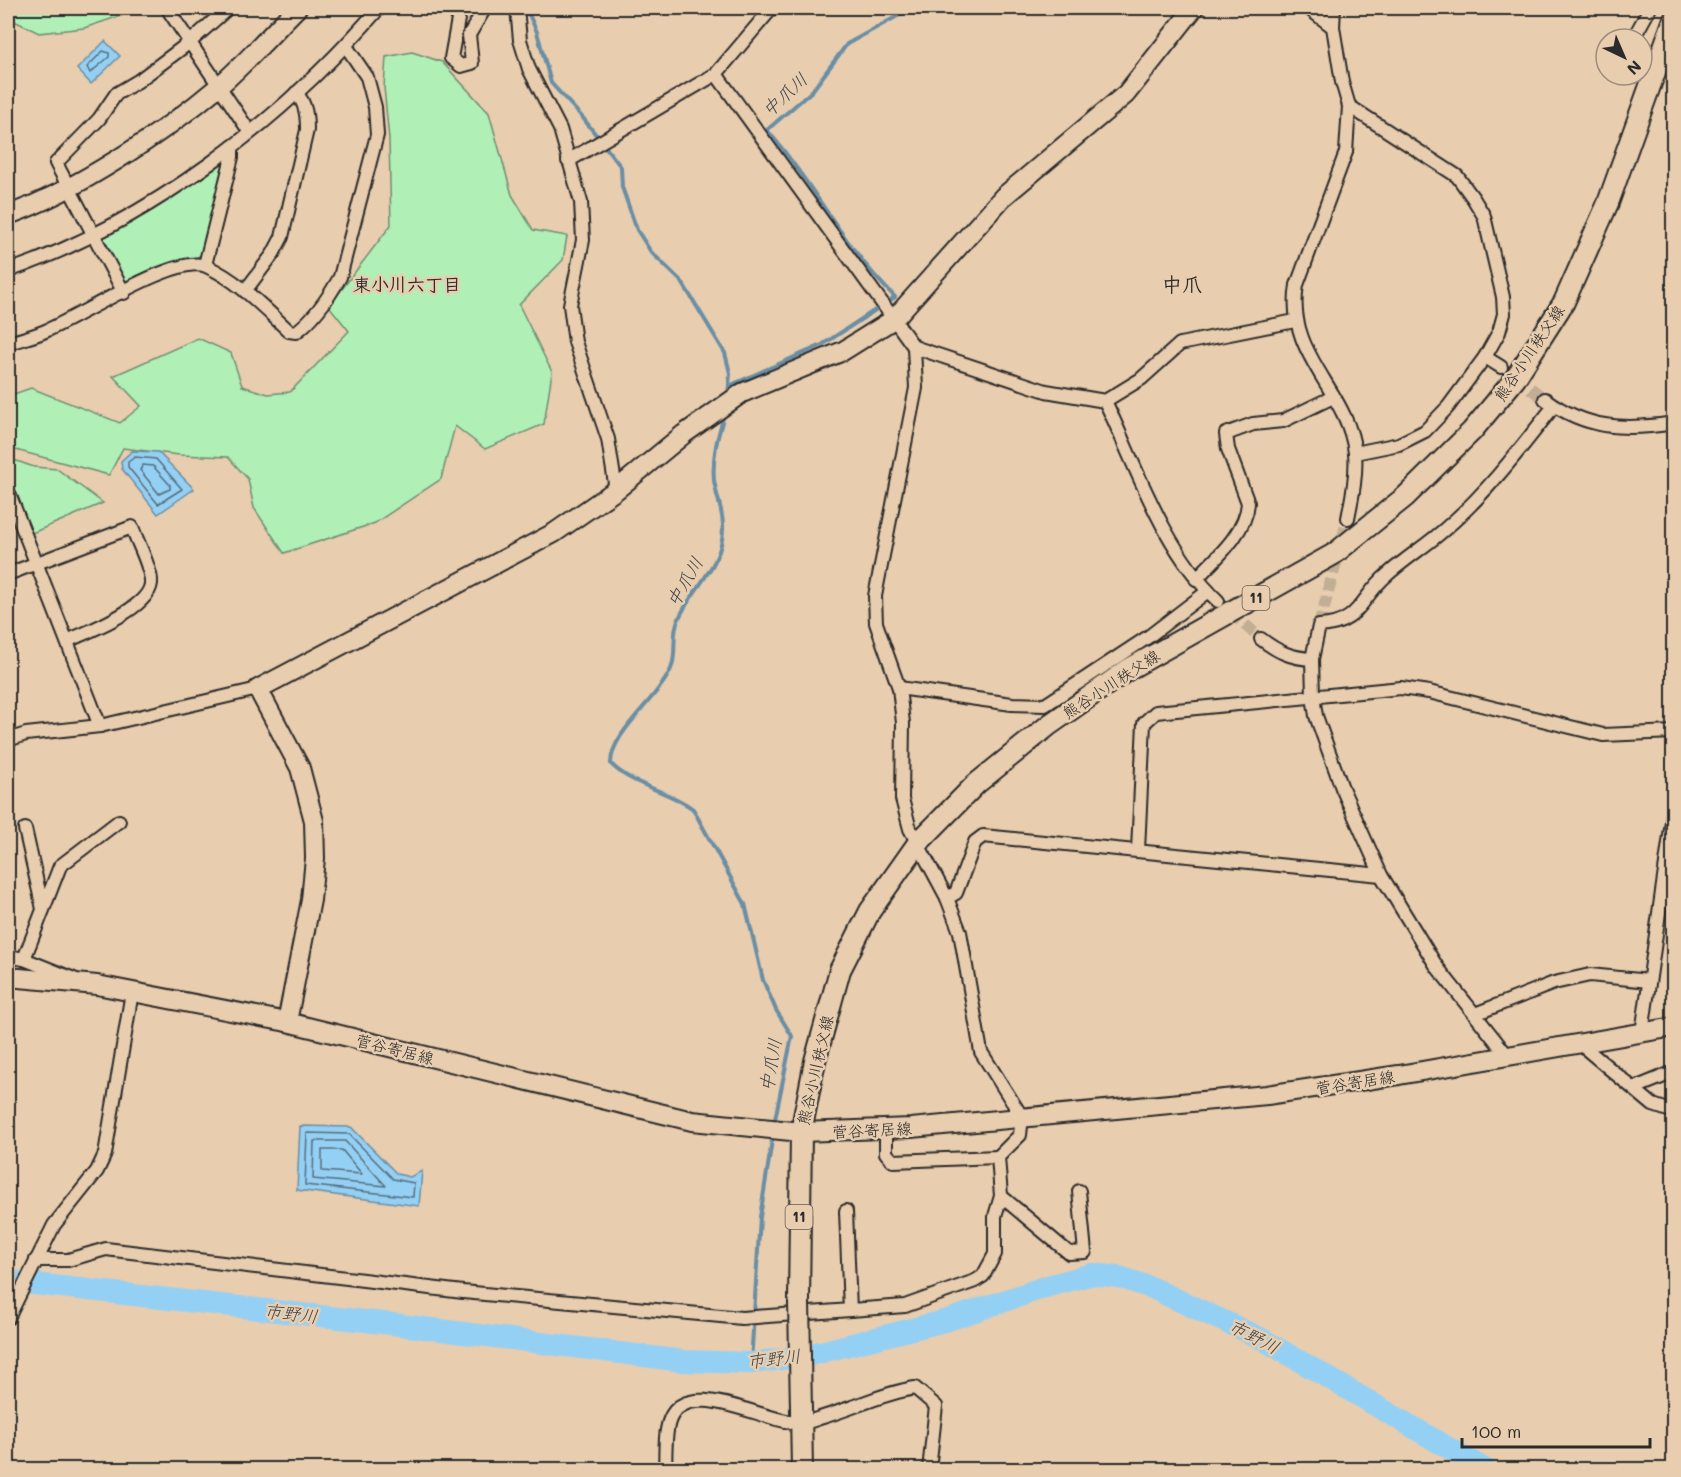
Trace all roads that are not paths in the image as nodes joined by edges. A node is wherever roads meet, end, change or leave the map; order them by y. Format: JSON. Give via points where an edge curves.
{"nodes":[{"id":1,"x":167,"y":8,"type":"edge"},
{"id":2,"x":228,"y":8,"type":"edge"},
{"id":3,"x":297,"y":8,"type":"edge"},
{"id":4,"x":379,"y":8,"type":"edge"},
{"id":5,"x":460,"y":8,"type":"edge"},
{"id":6,"x":485,"y":8,"type":"edge"},
{"id":7,"x":518,"y":8,"type":"edge"},
{"id":8,"x":772,"y":8,"type":"edge"},
{"id":9,"x":1194,"y":8,"type":"edge"},
{"id":10,"x":1308,"y":8,"type":"edge"},
{"id":11,"x":1334,"y":8,"type":"edge"},
{"id":12,"x":1650,"y":8,"type":"edge"},
{"id":13,"x":1674,"y":19,"type":"edge"},
{"id":14,"x":1333,"y":27,"type":"junction"},
{"id":15,"x":1640,"y":27,"type":"edge"},
{"id":16,"x":190,"y":42,"type":"junction"},
{"id":17,"x":346,"y":46,"type":"junction"},
{"id":18,"x":1654,"y":54,"type":"edge"},
{"id":19,"x":716,"y":74,"type":"junction"},
{"id":20,"x":219,"y":86,"type":"junction"},
{"id":21,"x":1642,"y":87,"type":"edge"},
{"id":22,"x":296,"y":93,"type":"junction"},
{"id":23,"x":1349,"y":105,"type":"junction"},
{"id":24,"x":249,"y":131,"type":"junction"},
{"id":25,"x":232,"y":147,"type":"junction"},
{"id":26,"x":1674,"y":150,"type":"edge"},
{"id":27,"x":1674,"y":158,"type":"edge"},
{"id":28,"x":568,"y":160,"type":"junction"},
{"id":29,"x":68,"y":188,"type":"junction"},
{"id":30,"x":8,"y":215,"type":"edge"},
{"id":31,"x":92,"y":236,"type":"junction"},
{"id":32,"x":205,"y":265,"type":"junction"},
{"id":33,"x":8,"y":271,"type":"edge"},
{"id":34,"x":245,"y":291,"type":"junction"},
{"id":35,"x":124,"y":293,"type":"junction"},
{"id":36,"x":894,"y":319,"type":"junction"},
{"id":37,"x":1295,"y":321,"type":"junction"},
{"id":38,"x":8,"y":343,"type":"edge"},
{"id":39,"x":914,"y":347,"type":"junction"},
{"id":40,"x":1485,"y":357,"type":"junction"},
{"id":41,"x":1501,"y":367,"type":"tunnel mouth"},
{"id":42,"x":1333,"y":397,"type":"junction"},
{"id":43,"x":1105,"y":400,"type":"junction"},
{"id":44,"x":1674,"y":423,"type":"edge"},
{"id":45,"x":1355,"y":453,"type":"junction"},
{"id":46,"x":616,"y":490,"type":"junction"},
{"id":47,"x":8,"y":491,"type":"edge"},
{"id":48,"x":1348,"y":518,"type":"tunnel mouth"},
{"id":49,"x":37,"y":562,"type":"junction"},
{"id":50,"x":8,"y":574,"type":"edge"},
{"id":51,"x":1196,"y":579,"type":"junction"},
{"id":52,"x":1208,"y":591,"type":"junction"},
{"id":53,"x":1218,"y":601,"type":"tunnel mouth"},
{"id":54,"x":1261,"y":639,"type":"tunnel mouth"},
{"id":55,"x":67,"y":641,"type":"junction"},
{"id":56,"x":1312,"y":659,"type":"junction"},
{"id":57,"x":899,"y":688,"type":"junction"},
{"id":58,"x":258,"y":689,"type":"junction"},
{"id":59,"x":1313,"y":696,"type":"junction"},
{"id":60,"x":100,"y":726,"type":"junction"},
{"id":61,"x":1674,"y":732,"type":"edge"},
{"id":62,"x":8,"y":740,"type":"edge"},
{"id":63,"x":1674,"y":807,"type":"edge"},
{"id":64,"x":119,"y":820,"type":"dead end"},
{"id":65,"x":25,"y":829,"type":"dead end"},
{"id":66,"x":918,"y":843,"type":"junction"},
{"id":67,"x":1138,"y":850,"type":"junction"},
{"id":68,"x":1381,"y":874,"type":"junction"},
{"id":69,"x":947,"y":898,"type":"junction"},
{"id":70,"x":43,"y":909,"type":"junction"},
{"id":71,"x":8,"y":956,"type":"edge"},
{"id":72,"x":24,"y":958,"type":"junction"},
{"id":73,"x":8,"y":977,"type":"edge"},
{"id":74,"x":1649,"y":981,"type":"junction"},
{"id":75,"x":89,"y":985,"type":"junction"},
{"id":76,"x":132,"y":992,"type":"junction"},
{"id":77,"x":1475,"y":1014,"type":"junction"},
{"id":78,"x":287,"y":1022,"type":"junction"},
{"id":79,"x":1674,"y":1027,"type":"edge"},
{"id":80,"x":1642,"y":1033,"type":"junction"},
{"id":81,"x":1579,"y":1043,"type":"junction"},
{"id":82,"x":1507,"y":1054,"type":"junction"},
{"id":83,"x":1674,"y":1072,"type":"edge"},
{"id":84,"x":1635,"y":1088,"type":"junction"},
{"id":85,"x":1674,"y":1112,"type":"edge"},
{"id":86,"x":1022,"y":1117,"type":"junction"},
{"id":87,"x":886,"y":1129,"type":"junction"},
{"id":88,"x":801,"y":1132,"type":"junction"},
{"id":89,"x":998,"y":1157,"type":"junction"},
{"id":90,"x":1079,"y":1191,"type":"dead end"},
{"id":91,"x":1001,"y":1196,"type":"junction"},
{"id":92,"x":846,"y":1211,"type":"dead end"},
{"id":93,"x":34,"y":1264,"type":"junction"},
{"id":94,"x":850,"y":1310,"type":"junction"},
{"id":95,"x":11,"y":1313,"type":"edge"},
{"id":96,"x":801,"y":1424,"type":"junction"},
{"id":97,"x":665,"y":1470,"type":"edge"},
{"id":98,"x":802,"y":1470,"type":"edge"},
{"id":99,"x":929,"y":1470,"type":"edge"}],
"edges":[{"from":1,"to":16,"type":"street"},
{"from":2,"to":16,"type":"street"},
{"from":3,"to":20,"type":"street"},
{"from":4,"to":17,"type":"street"},
{"from":5,"to":6,"type":"street","via":[[451,57],[461,66],[472,63],[470,35]]},
{"from":7,"to":28,"type":"street","via":[[520,40],[529,69],[560,129]]},
{"from":8,"to":19,"type":"street"},
{"from":9,"to":36,"type":"street","via":[[1126,94],[1003,197]]},
{"from":10,"to":14,"type":"street"},
{"from":11,"to":14,"type":"street"},
{"from":12,"to":15,"type":"street"},
{"from":13,"to":18,"type":"main road","name":"熊谷小川秩父線","number":"11"},
{"from":14,"to":23,"type":"street"},
{"from":16,"to":20,"type":"street"},
{"from":16,"to":29,"type":"street","via":[[117,94],[99,119],[56,163]]},
{"from":17,"to":22,"type":"street"},
{"from":17,"to":34,"type":"street","via":[[367,77],[377,135],[340,277],[331,294],[296,332]]},
{"from":19,"to":28,"type":"street"},
{"from":19,"to":36,"type":"street"},
{"from":20,"to":24,"type":"street"},
{"from":20,"to":29,"type":"street","via":[[151,136]]},
{"from":21,"to":66,"type":"main road","name":"熊谷小川秩父線","number":"11","via":[[1608,203],[1564,302],[1515,379],[1472,431],[1405,497],[1334,554],[1129,669],[1049,725],[976,784]]},
{"from":22,"to":24,"type":"street"},
{"from":22,"to":34,"type":"street","via":[[302,99],[307,130],[282,237]]},
{"from":23,"to":37,"type":"street","via":[[1346,152],[1297,285]]},
{"from":23,"to":40,"type":"street","via":[[1457,176],[1484,216],[1504,314]]},
{"from":24,"to":25,"type":"street"},
{"from":25,"to":31,"type":"street"},
{"from":25,"to":32,"type":"street"},
{"from":26,"to":27,"type":"street"},
{"from":28,"to":46,"type":"street","via":[[581,202],[583,240],[570,305],[575,342],[608,439]]},
{"from":29,"to":30,"type":"street"},
{"from":29,"to":31,"type":"street"},
{"from":31,"to":33,"type":"street"},
{"from":31,"to":35,"type":"street"},
{"from":32,"to":34,"type":"street"},
{"from":32,"to":35,"type":"street","via":[[180,265]]},
{"from":35,"to":38,"type":"street","via":[[44,332]]},
{"from":36,"to":39,"type":"street"},
{"from":36,"to":46,"type":"street","via":[[843,351],[742,393]]},
{"from":37,"to":42,"type":"street","via":[[1303,346]]},
{"from":37,"to":43,"type":"street","via":[[1180,344],[1141,379]]},
{"from":39,"to":43,"type":"street","via":[[1046,391]]},
{"from":39,"to":57,"type":"street","via":[[916,388],[875,596],[876,623]]},
{"from":40,"to":41,"type":"street"},
{"from":40,"to":45,"type":"street","via":[[1425,431],[1399,444]]},
{"from":42,"to":45,"type":"street"},
{"from":42,"to":51,"type":"street","via":[[1282,421],[1253,424],[1226,434],[1248,503],[1247,512],[1236,534]]},
{"from":43,"to":51,"type":"street","via":[[1163,526]]},
{"from":44,"to":56,"type":"street","via":[[1645,428],[1579,421],[1550,403],[1500,475],[1446,528],[1386,575],[1354,616],[1336,625],[1319,626]]},
{"from":45,"to":48,"type":"street"},
{"from":46,"to":58,"type":"street","via":[[555,532]]},
{"from":47,"to":49,"type":"street"},
{"from":49,"to":50,"type":"street"},
{"from":49,"to":55,"type":"street"},
{"from":49,"to":55,"type":"street","via":[[132,527],[151,582],[149,591],[114,620]]},
{"from":51,"to":52,"type":"street"},
{"from":52,"to":53,"type":"street"},
{"from":52,"to":57,"type":"street","via":[[1148,637],[1045,705]]},
{"from":54,"to":56,"type":"street","via":[[1278,652]]},
{"from":55,"to":60,"type":"street"},
{"from":56,"to":59,"type":"street"},
{"from":57,"to":66,"type":"street","via":[[903,723],[902,800]]},
{"from":58,"to":60,"type":"street"},
{"from":58,"to":78,"type":"street","via":[[300,768],[314,821],[311,900]]},
{"from":59,"to":61,"type":"street","via":[[1401,688],[1603,735]]},
{"from":59,"to":67,"type":"street","via":[[1156,712],[1147,718],[1143,729]]},
{"from":59,"to":68,"type":"street","via":[[1316,716],[1342,788]]},
{"from":60,"to":62,"type":"street","via":[[26,734]]},
{"from":63,"to":74,"type":"street"},
{"from":64,"to":70,"type":"street","via":[[60,866]]},
{"from":65,"to":70,"type":"street"},
{"from":66,"to":69,"type":"street"},
{"from":66,"to":88,"type":"main road","name":"熊谷小川秩父線","number":"11","via":[[870,911],[840,970],[815,1061]]},
{"from":67,"to":68,"type":"street"},
{"from":67,"to":69,"type":"street","via":[[983,836],[975,842],[956,893]]},
{"from":68,"to":77,"type":"street","via":[[1437,967]]},
{"from":69,"to":86,"type":"street","via":[[960,933],[981,1052]]},
{"from":70,"to":72,"type":"street"},
{"from":71,"to":72,"type":"street"},
{"from":72,"to":75,"type":"street"},
{"from":73,"to":75,"type":"street","name":"菅谷寄居線"},
{"from":74,"to":77,"type":"street","via":[[1590,975],[1554,983]]},
{"from":74,"to":80,"type":"street"},
{"from":75,"to":76,"type":"street","name":"菅谷寄居線"},
{"from":76,"to":78,"type":"street","name":"菅谷寄居線"},
{"from":76,"to":93,"type":"street","via":[[105,1154],[97,1171],[54,1225]]},
{"from":77,"to":82,"type":"street"},
{"from":78,"to":88,"type":"street","name":"菅谷寄居線","via":[[692,1121]]},
{"from":79,"to":80,"type":"street","name":"菅谷寄居線"},
{"from":80,"to":81,"type":"street","name":"菅谷寄居線"},
{"from":81,"to":82,"type":"street","name":"菅谷寄居線"},
{"from":81,"to":84,"type":"street"},
{"from":82,"to":86,"type":"street","name":"菅谷寄居線","via":[[1267,1095]]},
{"from":83,"to":84,"type":"street"},
{"from":84,"to":85,"type":"street","via":[[1653,1105]]},
{"from":86,"to":87,"type":"street","name":"菅谷寄居線"},
{"from":86,"to":89,"type":"street","via":[[1020,1136]]},
{"from":87,"to":88,"type":"street","name":"菅谷寄居線"},
{"from":87,"to":89,"type":"street","via":[[886,1153],[893,1161]]},
{"from":88,"to":96,"type":"main road","name":"熊谷小川秩父線","number":"11","bridge":true},
{"from":89,"to":91,"type":"street"},
{"from":90,"to":91,"type":"street","via":[[1085,1252],[1069,1253]]},
{"from":91,"to":94,"type":"street","via":[[995,1216],[994,1254],[983,1275],[905,1306]]},
{"from":92,"to":94,"type":"street"},
{"from":93,"to":94,"type":"street","via":[[68,1260],[106,1249],[463,1292],[742,1318]]},
{"from":93,"to":95,"type":"street"},
{"from":96,"to":97,"type":"street","via":[[711,1401],[695,1399],[683,1403],[669,1421]]},
{"from":96,"to":98,"type":"main road","name":"熊谷小川秩父線","number":"11"},
{"from":96,"to":99,"type":"street","via":[[898,1390],[915,1388],[936,1406]]}]}
